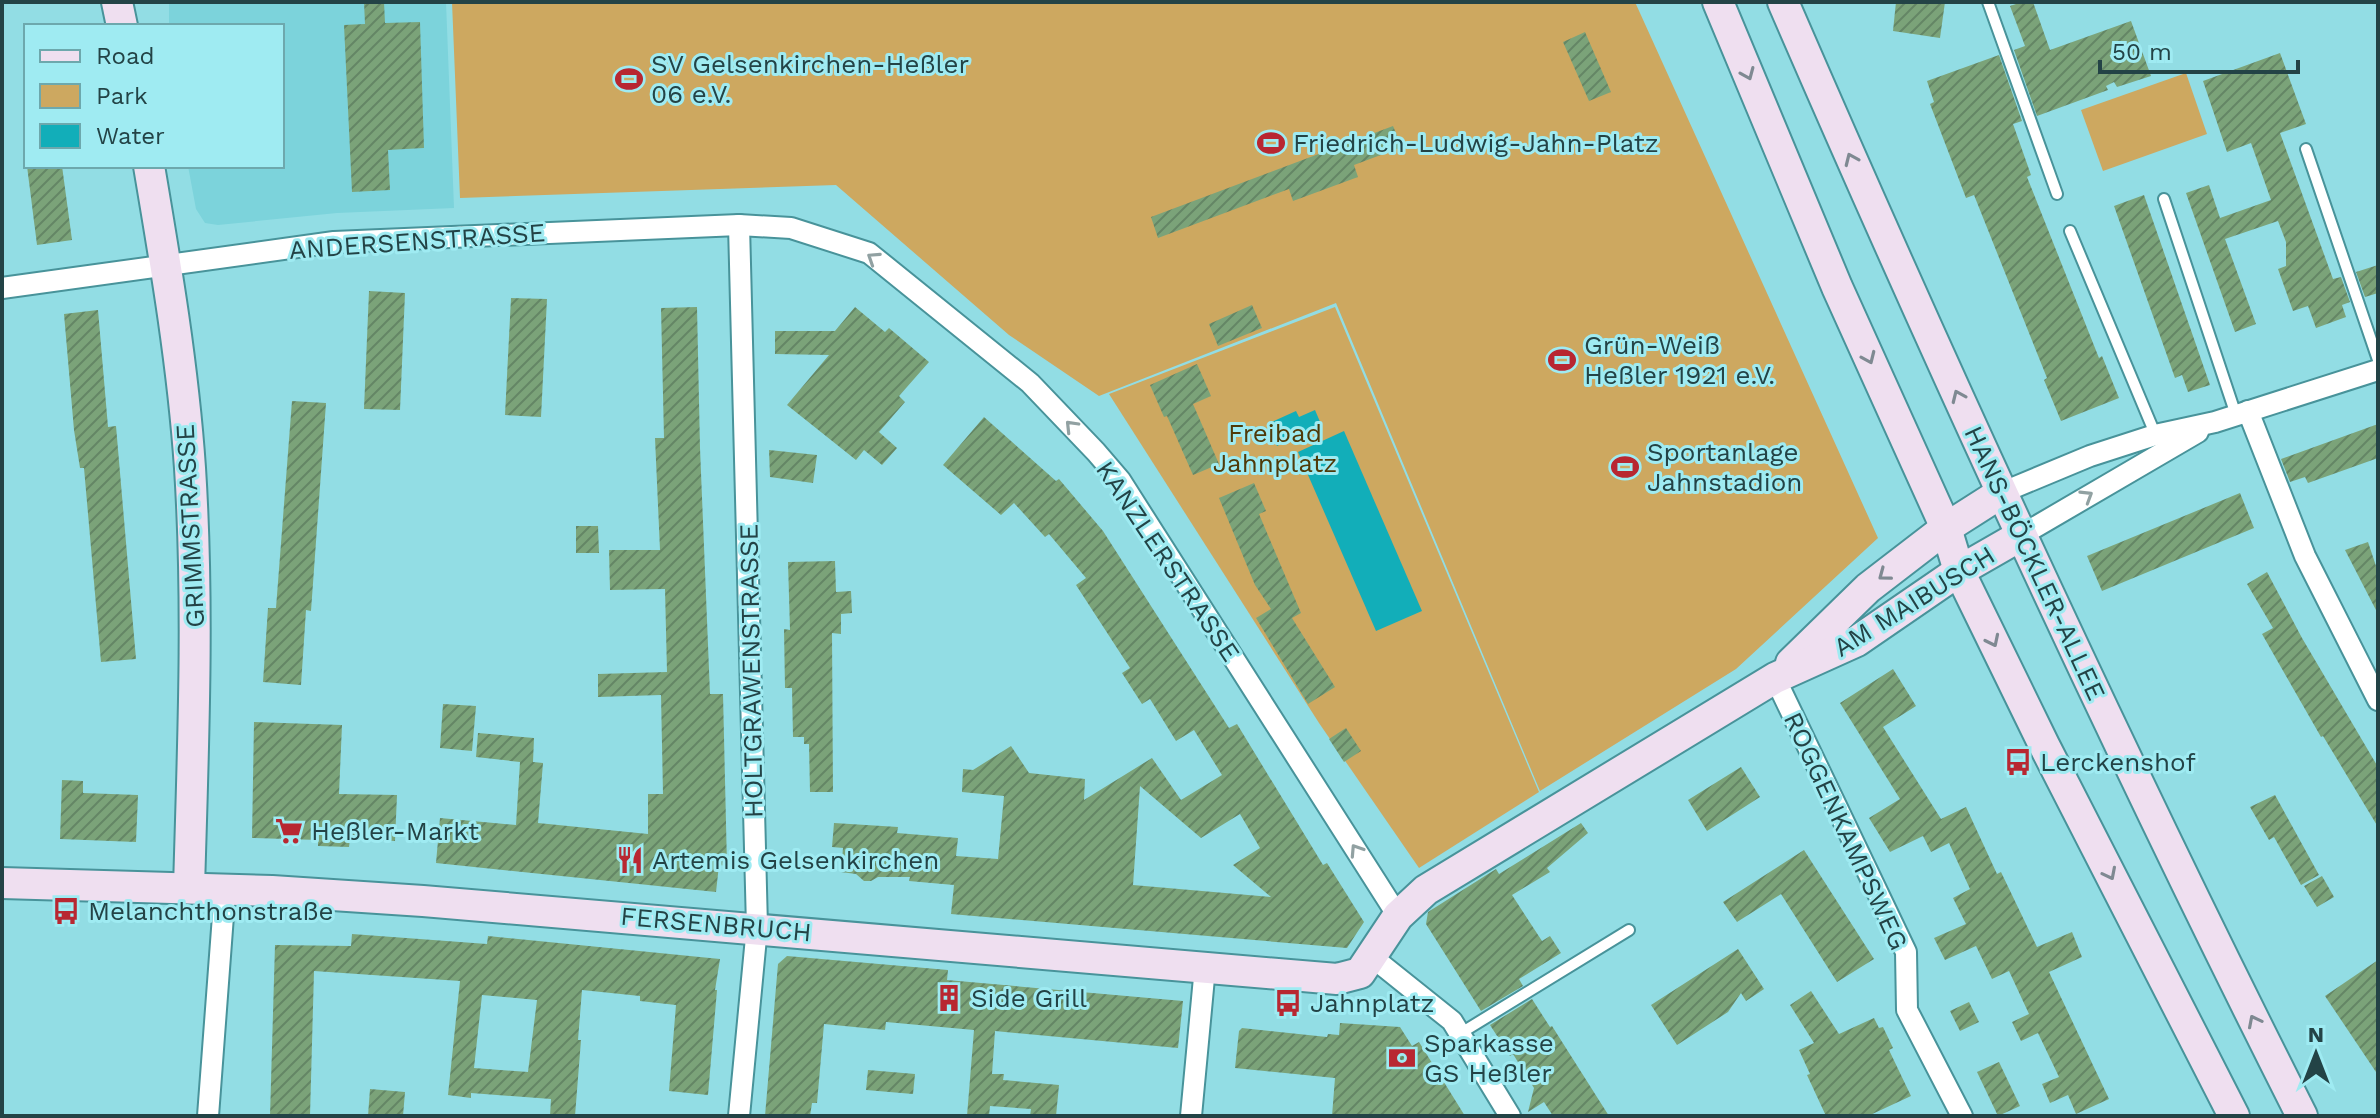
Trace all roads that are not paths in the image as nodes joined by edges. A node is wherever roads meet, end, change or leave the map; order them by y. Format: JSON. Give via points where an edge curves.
{"nodes":[{"id":1,"x":117,"y":2,"type":"edge"},
{"id":2,"x":1718,"y":2,"type":"edge"},
{"id":3,"x":1783,"y":2,"type":"edge"},
{"id":4,"x":1988,"y":2,"type":"edge"},
{"id":5,"x":122,"y":24,"type":"edge"},
{"id":6,"x":2306,"y":149,"type":"dead end"},
{"id":7,"x":149,"y":168,"type":"edge"},
{"id":8,"x":2057,"y":194,"type":"dead end"},
{"id":9,"x":2164,"y":199,"type":"dead end"},
{"id":10,"x":739,"y":225,"type":"junction"},
{"id":11,"x":2070,"y":231,"type":"dead end"},
{"id":12,"x":166,"y":266,"type":"junction"},
{"id":13,"x":2,"y":288,"type":"edge"},
{"id":14,"x":2378,"y":360,"type":"edge"},
{"id":15,"x":2378,"y":370,"type":"edge"},
{"id":16,"x":2242,"y":413,"type":"junction"},
{"id":17,"x":2159,"y":444,"type":"junction"},
{"id":18,"x":2001,"y":493,"type":"junction"},
{"id":19,"x":1946,"y":528,"type":"junction"},
{"id":20,"x":2020,"y":536,"type":"junction"},
{"id":21,"x":1959,"y":571,"type":"junction"},
{"id":22,"x":1775,"y":678,"type":"junction"},
{"id":23,"x":2378,"y":700,"type":"edge"},
{"id":24,"x":2,"y":883,"type":"edge"},
{"id":25,"x":189,"y":888,"type":"junction"},
{"id":26,"x":225,"y":889,"type":"junction"},
{"id":27,"x":1398,"y":916,"type":"junction"},
{"id":28,"x":757,"y":927,"type":"junction"},
{"id":29,"x":1629,"y":930,"type":"dead end"},
{"id":30,"x":1372,"y":957,"type":"junction"},
{"id":31,"x":1205,"y":967,"type":"junction"},
{"id":32,"x":1461,"y":1033,"type":"junction"},
{"id":33,"x":208,"y":1116,"type":"edge"},
{"id":34,"x":739,"y":1116,"type":"edge"},
{"id":35,"x":1191,"y":1116,"type":"edge"},
{"id":36,"x":1510,"y":1116,"type":"edge"},
{"id":37,"x":1962,"y":1116,"type":"edge"},
{"id":38,"x":2234,"y":1116,"type":"edge"},
{"id":39,"x":2302,"y":1116,"type":"edge"}],
"edges":[{"from":1,"to":5,"type":"street"},
{"from":2,"to":19,"type":"street","one_way":true,"via":[[1837,287]]},
{"from":18,"to":3,"type":"street","name":"HANS-BÖCKLER-ALLEE","one_way":true},
{"from":4,"to":8,"type":"lane"},
{"from":6,"to":14,"type":"lane"},
{"from":7,"to":12,"type":"street","name":"GRIMMSTRASSE"},
{"from":9,"to":16,"type":"lane"},
{"from":10,"to":12,"type":"street","name":"ANDERSENSTRASSE","via":[[334,242]]},
{"from":27,"to":10,"type":"street","name":"KANZLERSTRASSE","one_way":true,"via":[[1120,480],[1096,452],[1030,383],[869,253],[791,228]]},
{"from":10,"to":28,"type":"street","name":"HOLTGRAWENSTRASSE"},
{"from":11,"to":17,"type":"lane"},
{"from":12,"to":13,"type":"street","name":"ANDERSENSTRASSE"},
{"from":12,"to":25,"type":"street","name":"GRIMMSTRASSE","via":[[182,380],[193,554]]},
{"from":15,"to":16,"type":"street","name":"AM MAIBUSCH"},
{"from":16,"to":17,"type":"street","name":"AM MAIBUSCH"},
{"from":16,"to":23,"type":"street","via":[[2305,556]]},
{"from":17,"to":18,"type":"street","name":"AM MAIBUSCH","via":[[2090,456]]},
{"from":20,"to":17,"type":"street","name":"AM MAIBUSCH","one_way":true},
{"from":18,"to":19,"type":"street","name":"AM MAIBUSCH"},
{"from":18,"to":20,"type":"street","name":"HANS-BÖCKLER-ALLEE"},
{"from":19,"to":21,"type":"street"},
{"from":19,"to":22,"type":"street","name":"AM MAIBUSCH","one_way":true,"via":[[1868,588]]},
{"from":20,"to":21,"type":"street","name":"AM MAIBUSCH"},
{"from":39,"to":20,"type":"street","name":"HANS-BÖCKLER-ALLEE","one_way":true},
{"from":21,"to":22,"type":"street","name":"AM MAIBUSCH","via":[[1857,641]]},
{"from":21,"to":38,"type":"street","one_way":true},
{"from":22,"to":27,"type":"street","name":"AM MAIBUSCH","via":[[1426,890]]},
{"from":22,"to":37,"type":"street","name":"ROGGENKAMPSWEG","via":[[1906,952],[1907,1010]]},
{"from":24,"to":25,"type":"street","name":"FERSENBRUCH"},
{"from":25,"to":26,"type":"street","name":"FERSENBRUCH"},
{"from":26,"to":28,"type":"street","name":"FERSENBRUCH"},
{"from":26,"to":33,"type":"street"},
{"from":27,"to":30,"type":"street","name":"FERSENBRUCH"},
{"from":28,"to":31,"type":"street","name":"FERSENBRUCH"},
{"from":28,"to":34,"type":"street","name":"HOLTGRAWENSTRASSE"},
{"from":29,"to":32,"type":"lane"},
{"from":30,"to":31,"type":"street","name":"FERSENBRUCH","via":[[1360,973],[1337,979]]},
{"from":30,"to":32,"type":"street"},
{"from":31,"to":35,"type":"street"},
{"from":32,"to":36,"type":"street"}]}
